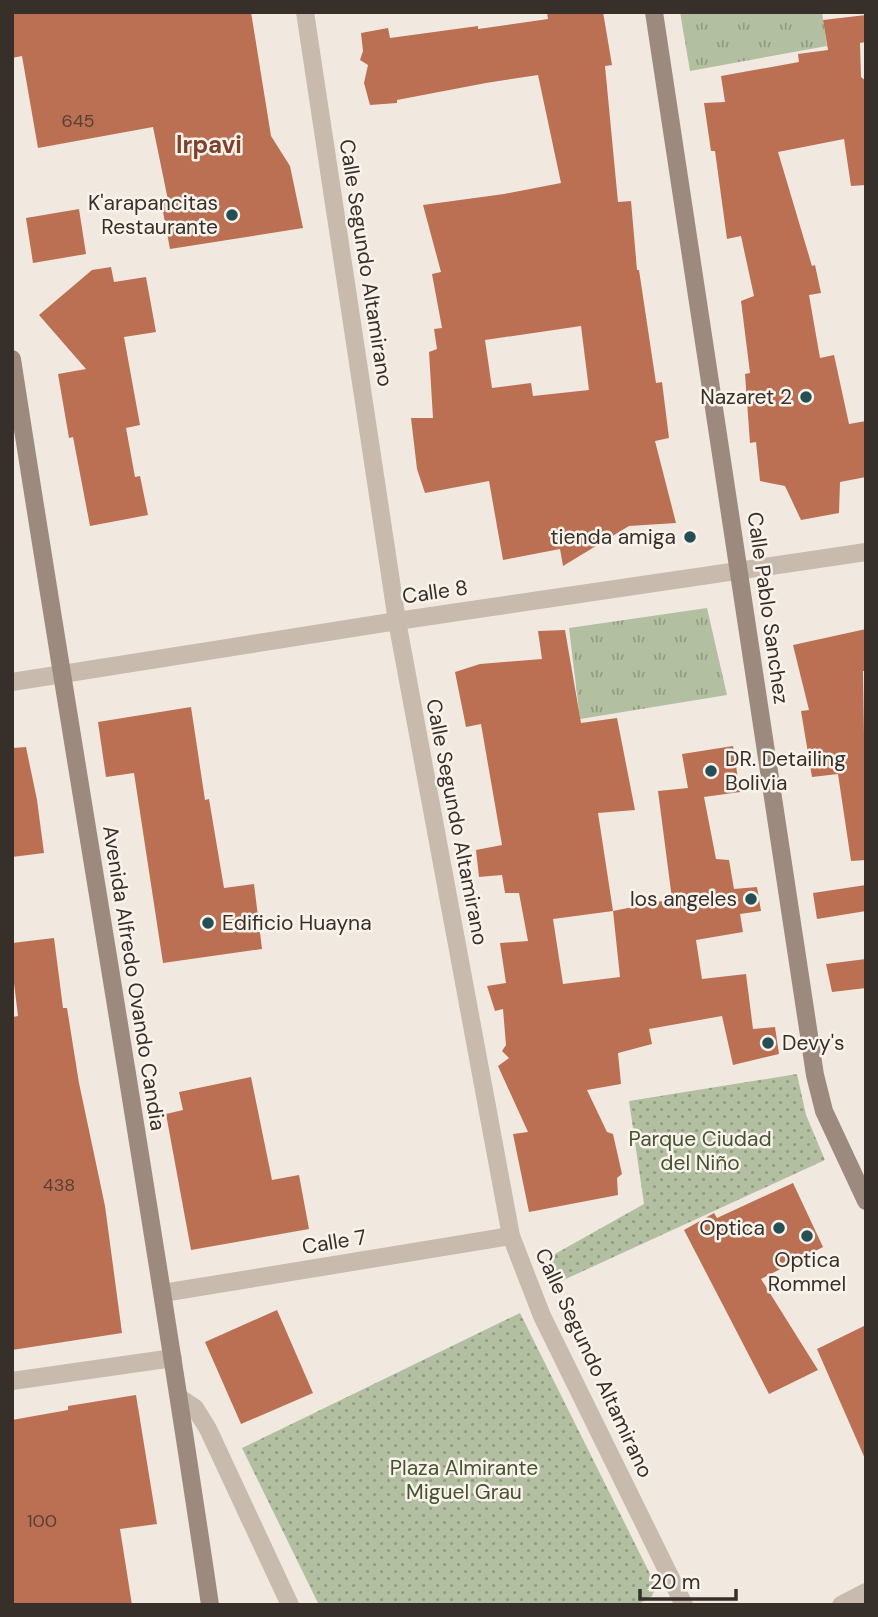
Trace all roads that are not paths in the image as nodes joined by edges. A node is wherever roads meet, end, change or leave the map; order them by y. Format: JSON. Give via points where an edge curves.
{"nodes":[{"id":1,"x":305,"y":12,"type":"edge"},
{"id":2,"x":654,"y":12,"type":"edge"},
{"id":3,"x":12,"y":359,"type":"edge"},
{"id":4,"x":866,"y":552,"type":"edge"},
{"id":5,"x":739,"y":571,"type":"junction"},
{"id":6,"x":397,"y":621,"type":"junction"},
{"id":7,"x":60,"y":674,"type":"junction"},
{"id":8,"x":12,"y":682,"type":"edge"},
{"id":9,"x":866,"y":1202,"type":"edge"},
{"id":10,"x":511,"y":1236,"type":"junction"},
{"id":11,"x":163,"y":1293,"type":"junction"},
{"id":12,"x":173,"y":1357,"type":"junction"},
{"id":13,"x":12,"y":1381,"type":"edge"},
{"id":14,"x":180,"y":1398,"type":"junction"},
{"id":15,"x":866,"y":1592,"type":"edge"},
{"id":16,"x":210,"y":1605,"type":"edge"},
{"id":17,"x":290,"y":1605,"type":"edge"},
{"id":18,"x":684,"y":1605,"type":"edge"},
{"id":19,"x":841,"y":1605,"type":"edge"}],
"edges":[{"from":1,"to":6,"type":"street","name":"Calle Segundo Altamirano"},
{"from":2,"to":5,"type":"main road","name":"Calle Pablo Sanchez"},
{"from":3,"to":7,"type":"main road","name":"Avenida Alfredo Ovando Candia"},
{"from":4,"to":5,"type":"street","name":"Calle 8"},
{"from":5,"to":6,"type":"street","name":"Calle 8"},
{"from":5,"to":9,"type":"main road","name":"Calle Pablo Sanchez","via":[[815,1075],[824,1111]]},
{"from":6,"to":7,"type":"street","name":"Calle 8"},
{"from":6,"to":10,"type":"street","name":"Calle Segundo Altamirano"},
{"from":7,"to":8,"type":"street","name":"Calle 8"},
{"from":7,"to":11,"type":"main road","name":"Avenida Alfredo Ovando Candia"},
{"from":10,"to":11,"type":"street","name":"Calle 7"},
{"from":10,"to":18,"type":"street","name":"Calle Segundo Altamirano","via":[[542,1316]]},
{"from":11,"to":12,"type":"main road","name":"Avenida Alfredo Ovando Candia"},
{"from":12,"to":13,"type":"street"},
{"from":12,"to":14,"type":"main road","name":"Avenida Alfredo Ovando Candia"},
{"from":14,"to":16,"type":"main road","name":"Avenida Alfredo Ovando Candia"},
{"from":14,"to":17,"type":"street","via":[[195,1408],[208,1429]]},
{"from":15,"to":19,"type":"street"}]}
